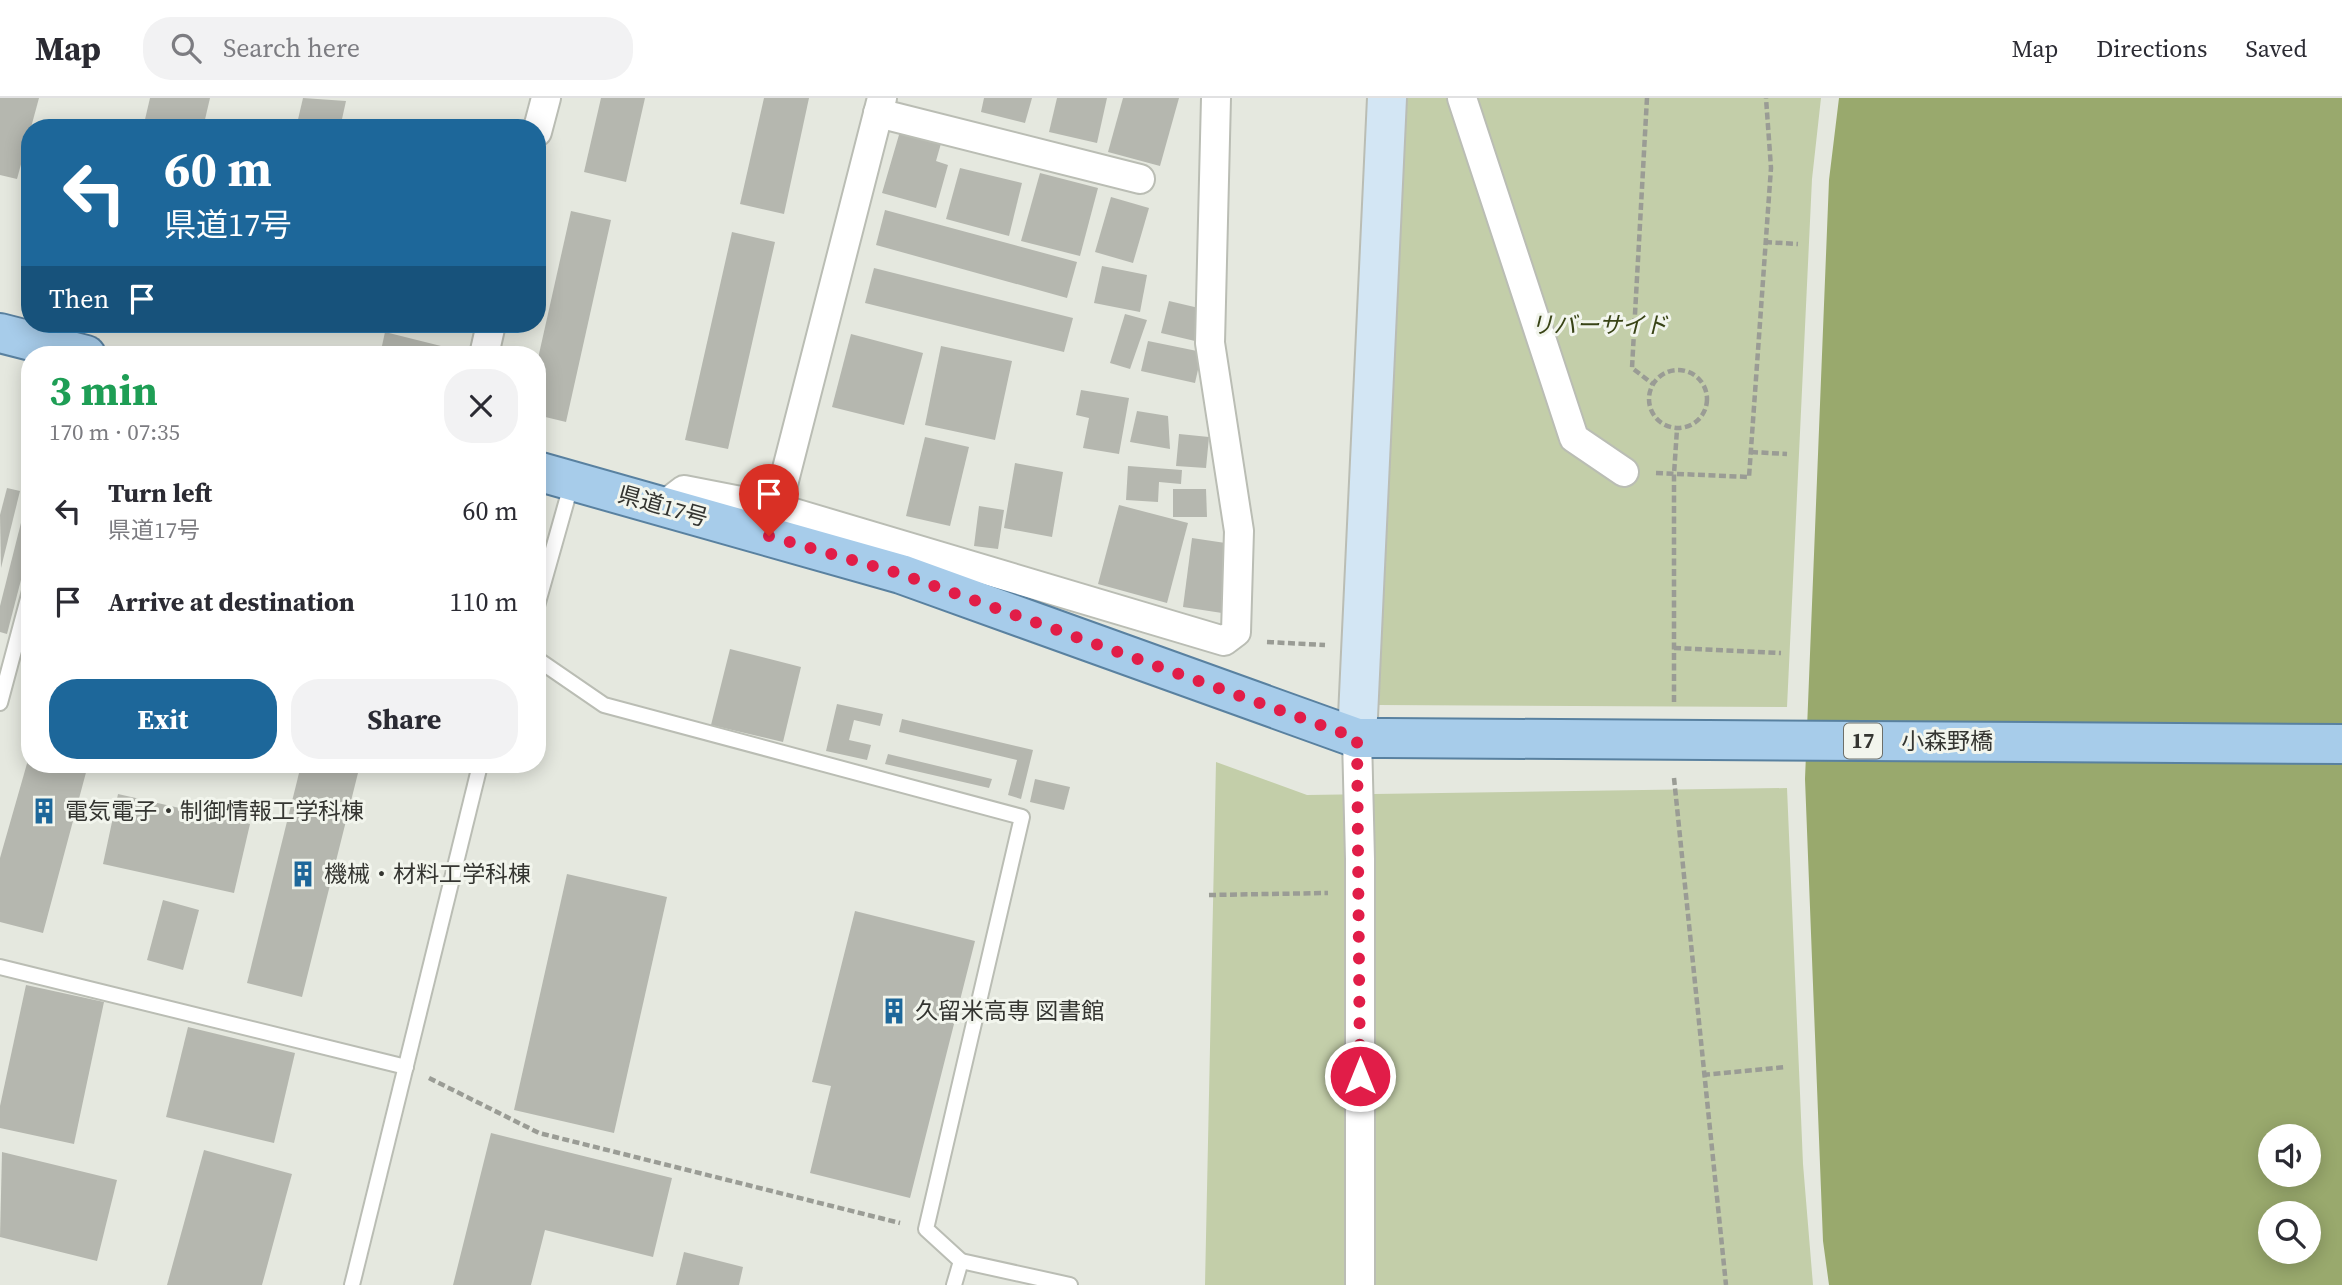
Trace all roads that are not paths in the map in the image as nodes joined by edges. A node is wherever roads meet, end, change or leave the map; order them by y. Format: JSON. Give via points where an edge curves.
{"nodes":[{"id":1,"x":545,"y":98,"type":"edge"},
{"id":2,"x":1216,"y":98,"type":"edge"},
{"id":3,"x":1387,"y":98,"type":"edge"},
{"id":4,"x":1462,"y":98,"type":"edge"},
{"id":5,"x":880,"y":105,"type":"edge"},
{"id":6,"x":540,"y":119,"type":"edge"},
{"id":7,"x":1140,"y":179,"type":"dead end"},
{"id":8,"x":0,"y":333,"type":"edge"},
{"id":9,"x":51,"y":346,"type":"edge"},
{"id":10,"x":1624,"y":472,"type":"road end"},
{"id":11,"x":555,"y":476,"type":"edge"},
{"id":12,"x":663,"y":506,"type":"junction"},
{"id":13,"x":776,"y":508,"type":"junction"},
{"id":14,"x":546,"y":541,"type":"edge"},
{"id":15,"x":21,"y":625,"type":"edge"},
{"id":16,"x":546,"y":665,"type":"edge"},
{"id":17,"x":0,"y":703,"type":"edge"},
{"id":18,"x":1371,"y":738,"type":"junction"},
{"id":19,"x":2342,"y":744,"type":"edge"},
{"id":20,"x":478,"y":773,"type":"edge"},
{"id":21,"x":0,"y":967,"type":"edge"},
{"id":22,"x":407,"y":1067,"type":"junction"},
{"id":23,"x":961,"y":1261,"type":"junction"},
{"id":24,"x":352,"y":1285,"type":"edge"},
{"id":25,"x":954,"y":1285,"type":"edge"},
{"id":26,"x":1070,"y":1285,"type":"edge"},
{"id":27,"x":1360,"y":1285,"type":"edge"}],
"edges":[{"from":1,"to":6,"type":"street"},
{"from":2,"to":13,"type":"street","via":[[1210,343],[1239,531],[1236,632],[1224,641]]},
{"from":3,"to":18,"type":"street"},
{"from":4,"to":10,"type":"street","via":[[1573,438]]},
{"from":5,"to":7,"type":"street"},
{"from":5,"to":13,"type":"street"},
{"from":8,"to":9,"type":"main road"},
{"from":11,"to":12,"type":"main road","name":"県道17号","number":"17"},
{"from":11,"to":14,"type":"lane"},
{"from":12,"to":13,"type":"street","via":[[684,490]]},
{"from":12,"to":18,"type":"main road","name":"県道17号","number":"17","via":[[901,574]]},
{"from":15,"to":17,"type":"lane"},
{"from":16,"to":23,"type":"lane","via":[[604,705],[1022,817],[926,1230]]},
{"from":18,"to":19,"type":"main road","name":"小森野橋","number":"17","bridge":true},
{"from":18,"to":27,"type":"street","via":[[1360,892]]},
{"from":20,"to":22,"type":"lane"},
{"from":21,"to":22,"type":"lane"},
{"from":22,"to":24,"type":"lane"},
{"from":23,"to":25,"type":"lane"},
{"from":23,"to":26,"type":"lane"}]}
